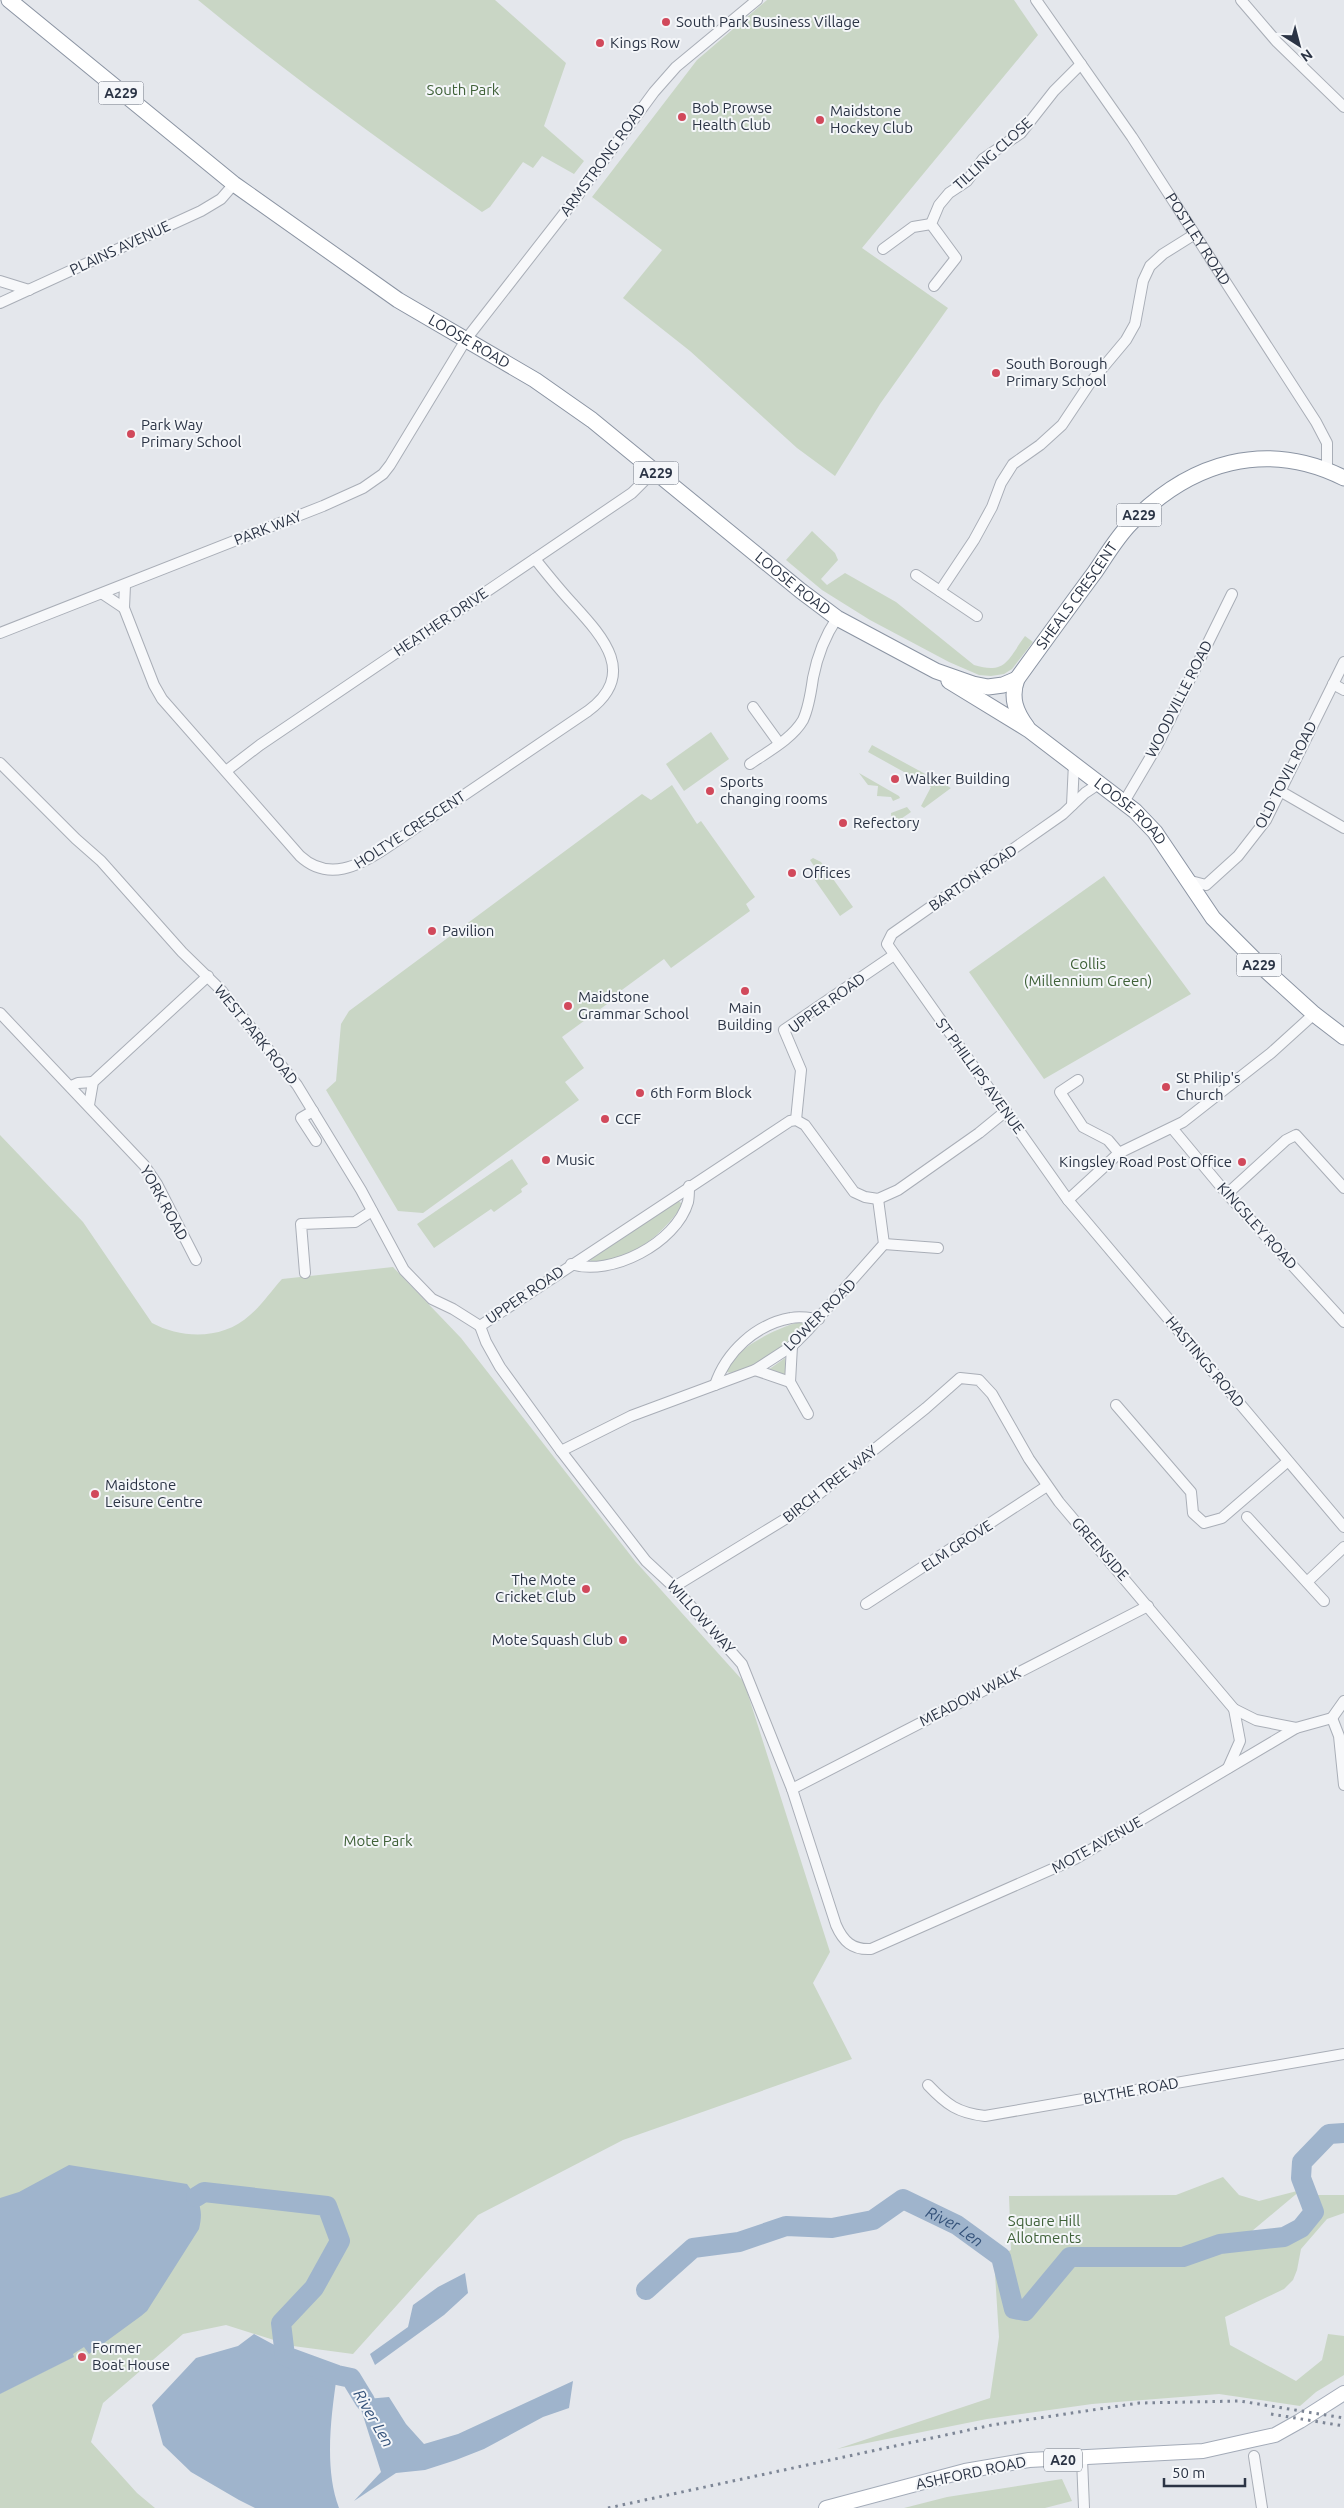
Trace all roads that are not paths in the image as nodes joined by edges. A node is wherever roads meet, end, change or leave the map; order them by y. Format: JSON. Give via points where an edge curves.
{"nodes":[{"id":1,"x":9,"y":0,"type":"edge"},
{"id":2,"x":1036,"y":0,"type":"edge"},
{"id":3,"x":1241,"y":0,"type":"edge"},
{"id":4,"x":752,"y":2,"type":"edge"},
{"id":5,"x":1081,"y":64,"type":"junction"},
{"id":6,"x":1344,"y":108,"type":"edge"},
{"id":7,"x":234,"y":184,"type":"junction"},
{"id":8,"x":931,"y":224,"type":"junction"},
{"id":9,"x":1195,"y":234,"type":"junction"},
{"id":10,"x":883,"y":249,"type":"dead end"},
{"id":11,"x":0,"y":280,"type":"edge"},
{"id":12,"x":934,"y":286,"type":"dead end"},
{"id":13,"x":29,"y":290,"type":"junction"},
{"id":14,"x":0,"y":303,"type":"edge"},
{"id":15,"x":467,"y":338,"type":"junction"},
{"id":16,"x":1327,"y":469,"type":"junction"},
{"id":17,"x":654,"y":471,"type":"junction"},
{"id":18,"x":1344,"y":478,"type":"edge"},
{"id":19,"x":535,"y":559,"type":"junction"},
{"id":20,"x":916,"y":575,"type":"dead end"},
{"id":21,"x":125,"y":584,"type":"junction"},
{"id":22,"x":940,"y":591,"type":"junction"},
{"id":23,"x":103,"y":594,"type":"junction"},
{"id":24,"x":1232,"y":594,"type":"dead end"},
{"id":25,"x":124,"y":608,"type":"junction"},
{"id":26,"x":977,"y":616,"type":"dead end"},
{"id":27,"x":838,"y":618,"type":"junction"},
{"id":28,"x":0,"y":633,"type":"edge"},
{"id":29,"x":1344,"y":662,"type":"edge"},
{"id":30,"x":936,"y":670,"type":"junction"},
{"id":31,"x":1017,"y":679,"type":"junction"},
{"id":32,"x":1333,"y":684,"type":"junction"},
{"id":33,"x":1344,"y":690,"type":"edge"},
{"id":34,"x":753,"y":707,"type":"dead end"},
{"id":35,"x":1029,"y":730,"type":"junction"},
{"id":36,"x":779,"y":743,"type":"junction"},
{"id":37,"x":0,"y":763,"type":"edge"},
{"id":38,"x":1074,"y":763,"type":"junction"},
{"id":39,"x":750,"y":764,"type":"dead end"},
{"id":40,"x":226,"y":772,"type":"junction"},
{"id":41,"x":1100,"y":783,"type":"junction"},
{"id":42,"x":1280,"y":791,"type":"junction"},
{"id":43,"x":1124,"y":802,"type":"junction"},
{"id":44,"x":1072,"y":805,"type":"junction"},
{"id":45,"x":1344,"y":828,"type":"edge"},
{"id":46,"x":1188,"y":880,"type":"junction"},
{"id":47,"x":894,"y":955,"type":"junction"},
{"id":48,"x":208,"y":976,"type":"junction"},
{"id":49,"x":0,"y":1013,"type":"edge"},
{"id":50,"x":1314,"y":1014,"type":"junction"},
{"id":51,"x":1344,"y":1037,"type":"edge"},
{"id":52,"x":1078,"y":1080,"type":"dead end"},
{"id":53,"x":93,"y":1082,"type":"junction"},
{"id":54,"x":71,"y":1086,"type":"junction"},
{"id":55,"x":89,"y":1105,"type":"junction"},
{"id":56,"x":314,"y":1111,"type":"junction"},
{"id":57,"x":1006,"y":1112,"type":"junction"},
{"id":58,"x":796,"y":1120,"type":"junction"},
{"id":59,"x":1172,"y":1128,"type":"junction"},
{"id":60,"x":316,"y":1141,"type":"dead end"},
{"id":61,"x":1120,"y":1153,"type":"junction"},
{"id":62,"x":689,"y":1186,"type":"junction"},
{"id":63,"x":1344,"y":1188,"type":"edge"},
{"id":64,"x":1227,"y":1194,"type":"junction"},
{"id":65,"x":878,"y":1198,"type":"junction"},
{"id":66,"x":1067,"y":1198,"type":"junction"},
{"id":67,"x":372,"y":1211,"type":"junction"},
{"id":68,"x":884,"y":1244,"type":"junction"},
{"id":69,"x":938,"y":1248,"type":"dead end"},
{"id":70,"x":196,"y":1260,"type":"dead end"},
{"id":71,"x":571,"y":1264,"type":"junction"},
{"id":72,"x":305,"y":1273,"type":"dead end"},
{"id":73,"x":819,"y":1319,"type":"junction"},
{"id":74,"x":1344,"y":1322,"type":"edge"},
{"id":75,"x":480,"y":1326,"type":"junction"},
{"id":76,"x":792,"y":1346,"type":"junction"},
{"id":77,"x":755,"y":1370,"type":"junction"},
{"id":78,"x":979,"y":1380,"type":"joint"},
{"id":79,"x":790,"y":1382,"type":"junction"},
{"id":80,"x":715,"y":1385,"type":"junction"},
{"id":81,"x":1116,"y":1405,"type":"dead end"},
{"id":82,"x":808,"y":1414,"type":"dead end"},
{"id":83,"x":561,"y":1451,"type":"junction"},
{"id":84,"x":1287,"y":1462,"type":"junction"},
{"id":85,"x":1047,"y":1486,"type":"junction"},
{"id":86,"x":1248,"y":1517,"type":"dead end"},
{"id":87,"x":1344,"y":1528,"type":"edge"},
{"id":88,"x":1344,"y":1547,"type":"edge"},
{"id":89,"x":1307,"y":1582,"type":"junction"},
{"id":90,"x":674,"y":1587,"type":"junction"},
{"id":91,"x":1324,"y":1601,"type":"dead end"},
{"id":92,"x":866,"y":1604,"type":"dead end"},
{"id":93,"x":1148,"y":1606,"type":"junction"},
{"id":94,"x":1344,"y":1701,"type":"edge"},
{"id":95,"x":1234,"y":1709,"type":"junction"},
{"id":96,"x":1332,"y":1718,"type":"junction"},
{"id":97,"x":1296,"y":1728,"type":"junction"},
{"id":98,"x":1228,"y":1768,"type":"junction"},
{"id":99,"x":1344,"y":1786,"type":"edge"},
{"id":100,"x":792,"y":1789,"type":"junction"},
{"id":101,"x":852,"y":1946,"type":"joint"},
{"id":102,"x":1344,"y":2054,"type":"edge"},
{"id":103,"x":928,"y":2085,"type":"dead end"},
{"id":104,"x":1344,"y":2393,"type":"edge"},
{"id":105,"x":1254,"y":2456,"type":"dead end"},
{"id":106,"x":1082,"y":2459,"type":"junction"},
{"id":107,"x":826,"y":2508,"type":"edge"},
{"id":108,"x":1084,"y":2508,"type":"edge"},
{"id":109,"x":1262,"y":2508,"type":"edge"}],
"edges":[{"from":1,"to":7,"type":"highway","name":"LOOSE ROAD","number":"A229"},
{"from":2,"to":5,"type":"street","name":"POSTLEY ROAD"},
{"from":3,"to":6,"type":"street","via":[[1277,42]]},
{"from":4,"to":15,"type":"street","name":"ARMSTRONG ROAD","via":[[660,84]]},
{"from":5,"to":8,"type":"street","name":"TILLING CLOSE","via":[[1054,90],[1021,133],[983,158],[967,180],[950,193],[939,205]]},
{"from":5,"to":9,"type":"street","name":"POSTLEY ROAD"},
{"from":7,"to":13,"type":"street","name":"PLAINS AVENUE","via":[[221,199],[201,210]]},
{"from":7,"to":15,"type":"highway","name":"LOOSE ROAD","number":"A229","via":[[398,300]]},
{"from":8,"to":10,"type":"street","via":[[913,227]]},
{"from":8,"to":12,"type":"street","via":[[956,258]]},
{"from":9,"to":16,"type":"street","name":"POSTLEY ROAD","via":[[1316,422],[1327,443]]},
{"from":9,"to":22,"type":"street","via":[[1150,266],[1143,281],[1135,324],[1126,340],[1090,383],[1062,425],[1013,464],[974,540]]},
{"from":11,"to":13,"type":"street"},
{"from":13,"to":14,"type":"street","name":"PLAINS AVENUE"},
{"from":15,"to":17,"type":"highway","name":"LOOSE ROAD","number":"A229","via":[[536,380],[592,420]]},
{"from":15,"to":21,"type":"street","name":"PARK WAY","via":[[398,454],[373,482],[348,496]]},
{"from":16,"to":18,"type":"highway","number":"A229"},
{"from":16,"to":31,"type":"highway","name":"SHEALS CRESCENT","number":"A229","via":[[1276,458],[1248,460],[1198,473],[1172,487],[1130,524]]},
{"from":17,"to":19,"type":"street","name":"HEATHER DRIVE","via":[[632,493]]},
{"from":17,"to":27,"type":"highway","name":"LOOSE ROAD","number":"A229"},
{"from":19,"to":40,"type":"street","name":"HEATHER DRIVE","via":[[260,745]]},
{"from":19,"to":40,"type":"street","name":"HOLTYE CRESCENT","via":[[592,623],[604,639],[611,657],[613,675],[609,688],[588,711],[378,853],[344,870],[326,869],[304,860]]},
{"from":20,"to":22,"type":"street"},
{"from":21,"to":23,"type":"street","name":"PARK WAY"},
{"from":21,"to":25,"type":"street","name":"HOLTYE CRESCENT"},
{"from":22,"to":26,"type":"street"},
{"from":23,"to":25,"type":"street"},
{"from":23,"to":28,"type":"street","name":"PARK WAY"},
{"from":24,"to":43,"type":"street","name":"WOODVILLE ROAD","via":[[1157,746]]},
{"from":25,"to":40,"type":"street","name":"HOLTYE CRESCENT","via":[[158,693]]},
{"from":27,"to":30,"type":"highway","name":"LOOSE ROAD","number":"A229"},
{"from":27,"to":36,"type":"street","via":[[829,630],[818,659],[802,721]]},
{"from":29,"to":32,"type":"street","name":"OLD TOVIL ROAD"},
{"from":30,"to":31,"type":"highway","name":"LOOSE ROAD","number":"A229","via":[[988,688]]},
{"from":30,"to":35,"type":"highway","name":"LOOSE ROAD","number":"A229","via":[[958,689]]},
{"from":31,"to":35,"type":"highway","name":"SHEALS CRESCENT","number":"A229","via":[[1013,689],[1014,704]]},
{"from":32,"to":33,"type":"street"},
{"from":32,"to":42,"type":"street","name":"OLD TOVIL ROAD"},
{"from":34,"to":36,"type":"street"},
{"from":35,"to":38,"type":"highway","name":"LOOSE ROAD","number":"A229"},
{"from":36,"to":39,"type":"street"},
{"from":37,"to":48,"type":"street","name":"WEST PARK ROAD","via":[[101,861],[182,952]]},
{"from":38,"to":41,"type":"highway","name":"LOOSE ROAD","number":"A229"},
{"from":38,"to":44,"type":"street"},
{"from":41,"to":43,"type":"highway","name":"LOOSE ROAD","number":"A229"},
{"from":41,"to":44,"type":"street","name":"BARTON ROAD"},
{"from":42,"to":45,"type":"street"},
{"from":42,"to":46,"type":"street","name":"OLD TOVIL ROAD","via":[[1255,836],[1212,881],[1206,885]]},
{"from":43,"to":46,"type":"highway","name":"LOOSE ROAD","number":"A229","via":[[1155,832]]},
{"from":44,"to":47,"type":"street","name":"BARTON ROAD","via":[[892,934],[886,944]]},
{"from":46,"to":50,"type":"highway","number":"A229","via":[[1213,918]]},
{"from":47,"to":57,"type":"street","name":"ST PHILLIPS AVENUE"},
{"from":47,"to":58,"type":"street","name":"UPPER ROAD","via":[[784,1030],[801,1070]]},
{"from":48,"to":53,"type":"street"},
{"from":48,"to":56,"type":"street","name":"WEST PARK ROAD","via":[[283,1066]]},
{"from":49,"to":54,"type":"street","name":"YORK ROAD"},
{"from":50,"to":51,"type":"highway","number":"A229"},
{"from":50,"to":59,"type":"street","via":[[1230,1087]]},
{"from":52,"to":61,"type":"street","via":[[1060,1092],[1083,1127],[1108,1140]]},
{"from":53,"to":54,"type":"street","via":[[78,1082]]},
{"from":53,"to":55,"type":"street"},
{"from":54,"to":55,"type":"street","name":"YORK ROAD"},
{"from":55,"to":70,"type":"street","name":"YORK ROAD","via":[[150,1173]]},
{"from":56,"to":60,"type":"street","via":[[301,1118]]},
{"from":56,"to":67,"type":"street","name":"WEST PARK ROAD"},
{"from":57,"to":65,"type":"street","via":[[922,1174],[898,1190]]},
{"from":57,"to":66,"type":"street","name":"ST PHILLIPS AVENUE"},
{"from":58,"to":62,"type":"street","name":"UPPER ROAD"},
{"from":58,"to":65,"type":"street","via":[[805,1125],[854,1192]]},
{"from":59,"to":61,"type":"street"},
{"from":59,"to":64,"type":"street","name":"KINGSLEY ROAD"},
{"from":61,"to":66,"type":"street"},
{"from":62,"to":71,"type":"street","name":"UPPER ROAD"},
{"from":62,"to":71,"type":"street","name":"UPPER ROAD","via":[[688,1203],[672,1228],[654,1245],[618,1263],[582,1268]]},
{"from":63,"to":64,"type":"street","via":[[1296,1135],[1286,1140]]},
{"from":64,"to":74,"type":"street","name":"KINGSLEY ROAD"},
{"from":65,"to":68,"type":"street"},
{"from":66,"to":84,"type":"street","name":"HASTINGS ROAD"},
{"from":67,"to":72,"type":"street","via":[[355,1222],[301,1224]]},
{"from":67,"to":75,"type":"street","name":"WEST PARK ROAD","via":[[404,1270],[432,1299]]},
{"from":68,"to":69,"type":"street"},
{"from":68,"to":73,"type":"street","name":"LOWER ROAD"},
{"from":71,"to":75,"type":"street","name":"UPPER ROAD"},
{"from":73,"to":76,"type":"street","name":"LOWER ROAD"},
{"from":73,"to":80,"type":"street","via":[[784,1320],[752,1336],[728,1356]]},
{"from":75,"to":83,"type":"street","name":"WILLOW WAY","via":[[496,1361]]},
{"from":76,"to":77,"type":"street","name":"LOWER ROAD"},
{"from":76,"to":79,"type":"street"},
{"from":77,"to":79,"type":"street"},
{"from":77,"to":80,"type":"street","name":"LOWER ROAD"},
{"from":78,"to":85,"type":"street","name":"GREENSIDE","via":[[992,1394]]},
{"from":78,"to":90,"type":"street","name":"BIRCH TREE WAY","via":[[960,1378],[796,1513]]},
{"from":79,"to":82,"type":"street"},
{"from":80,"to":83,"type":"street","name":"LOWER ROAD","via":[[631,1416]]},
{"from":81,"to":84,"type":"street","via":[[1190,1492],[1193,1513],[1204,1523],[1222,1518]]},
{"from":83,"to":90,"type":"street","name":"WILLOW WAY","via":[[646,1561]]},
{"from":84,"to":87,"type":"street","name":"HASTINGS ROAD"},
{"from":85,"to":92,"type":"street","name":"ELM GROVE"},
{"from":85,"to":93,"type":"street","name":"GREENSIDE"},
{"from":86,"to":89,"type":"street"},
{"from":88,"to":89,"type":"street"},
{"from":89,"to":91,"type":"street"},
{"from":90,"to":100,"type":"street","name":"WILLOW WAY","via":[[742,1664]]},
{"from":93,"to":95,"type":"street","name":"GREENSIDE"},
{"from":93,"to":100,"type":"street","name":"MEADOW WALK"},
{"from":94,"to":96,"type":"street"},
{"from":95,"to":97,"type":"street","name":"GREENSIDE","via":[[1256,1720]]},
{"from":95,"to":98,"type":"street","name":"GREENSIDE","via":[[1240,1741]]},
{"from":96,"to":97,"type":"street","name":"MOTE AVENUE"},
{"from":96,"to":99,"type":"street","via":[[1339,1736]]},
{"from":97,"to":98,"type":"street","name":"MOTE AVENUE"},
{"from":98,"to":101,"type":"street","name":"MOTE AVENUE","via":[[1117,1835],[1041,1875],[871,1949]]},
{"from":100,"to":101,"type":"street","name":"WILLOW WAY","via":[[836,1925],[842,1939]]},
{"from":102,"to":103,"type":"street","name":"BLYTHE ROAD","via":[[986,2116],[956,2109]]},
{"from":104,"to":106,"type":"main road","name":"ASHFORD ROAD","number":"A20","via":[[1275,2435],[1203,2451]]},
{"from":105,"to":109,"type":"street"},
{"from":106,"to":107,"type":"main road","name":"ASHFORD ROAD","number":"A20","via":[[1029,2460],[964,2471]]},
{"from":106,"to":108,"type":"street"}]}
